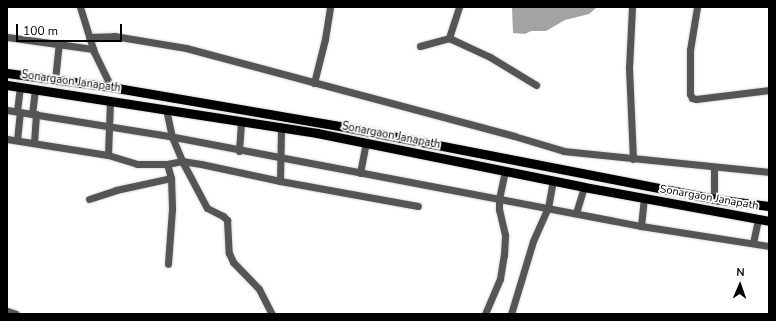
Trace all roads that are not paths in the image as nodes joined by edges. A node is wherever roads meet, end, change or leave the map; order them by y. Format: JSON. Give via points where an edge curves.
{"nodes":[{"id":1,"x":80,"y":7,"type":"edge"},
{"id":2,"x":330,"y":7,"type":"edge"},
{"id":3,"x":459,"y":7,"type":"edge"},
{"id":4,"x":632,"y":7,"type":"edge"},
{"id":5,"x":697,"y":7,"type":"edge"},
{"id":6,"x":89,"y":37,"type":"junction"},
{"id":7,"x":7,"y":38,"type":"edge"},
{"id":8,"x":449,"y":38,"type":"junction"},
{"id":9,"x":59,"y":44,"type":"junction"},
{"id":10,"x":420,"y":46,"type":"dead end"},
{"id":11,"x":93,"y":49,"type":"junction"},
{"id":12,"x":7,"y":73,"type":"edge"},
{"id":13,"x":54,"y":80,"type":"junction"},
{"id":14,"x":314,"y":83,"type":"junction"},
{"id":15,"x":7,"y":85,"type":"edge"},
{"id":16,"x":536,"y":85,"type":"dead end"},
{"id":17,"x":20,"y":87,"type":"junction"},
{"id":18,"x":111,"y":88,"type":"junction"},
{"id":19,"x":35,"y":89,"type":"junction"},
{"id":20,"x":769,"y":90,"type":"edge"},
{"id":21,"x":167,"y":97,"type":"junction"},
{"id":22,"x":110,"y":100,"type":"junction"},
{"id":23,"x":166,"y":109,"type":"junction"},
{"id":24,"x":7,"y":110,"type":"edge"},
{"id":25,"x":19,"y":112,"type":"junction"},
{"id":26,"x":34,"y":114,"type":"junction"},
{"id":27,"x":241,"y":121,"type":"junction"},
{"id":28,"x":109,"y":126,"type":"junction"},
{"id":29,"x":281,"y":128,"type":"junction"},
{"id":30,"x":172,"y":137,"type":"junction"},
{"id":31,"x":7,"y":139,"type":"edge"},
{"id":32,"x":17,"y":140,"type":"junction"},
{"id":33,"x":34,"y":143,"type":"junction"},
{"id":34,"x":366,"y":143,"type":"junction"},
{"id":35,"x":240,"y":151,"type":"junction"},
{"id":36,"x":108,"y":154,"type":"junction"},
{"id":37,"x":280,"y":158,"type":"junction"},
{"id":38,"x":633,"y":159,"type":"junction"},
{"id":39,"x":182,"y":161,"type":"junction"},
{"id":40,"x":167,"y":164,"type":"junction"},
{"id":41,"x":714,"y":167,"type":"junction"},
{"id":42,"x":506,"y":171,"type":"junction"},
{"id":43,"x":769,"y":172,"type":"edge"},
{"id":44,"x":360,"y":173,"type":"junction"},
{"id":45,"x":170,"y":178,"type":"junction"},
{"id":46,"x":280,"y":181,"type":"junction"},
{"id":47,"x":553,"y":181,"type":"junction"},
{"id":48,"x":584,"y":187,"type":"junction"},
{"id":49,"x":644,"y":198,"type":"junction"},
{"id":50,"x":89,"y":199,"type":"dead end"},
{"id":51,"x":499,"y":199,"type":"junction"},
{"id":52,"x":714,"y":199,"type":"junction"},
{"id":53,"x":418,"y":206,"type":"dead end"},
{"id":54,"x":769,"y":206,"type":"edge"},
{"id":55,"x":548,"y":208,"type":"junction"},
{"id":56,"x":576,"y":213,"type":"junction"},
{"id":57,"x":758,"y":219,"type":"junction"},
{"id":58,"x":769,"y":221,"type":"edge"},
{"id":59,"x":641,"y":226,"type":"junction"},
{"id":60,"x":753,"y":243,"type":"junction"},
{"id":61,"x":769,"y":246,"type":"edge"},
{"id":62,"x":168,"y":264,"type":"dead end"},
{"id":63,"x":7,"y":311,"type":"edge"},
{"id":64,"x":16,"y":314,"type":"edge"},
{"id":65,"x":272,"y":314,"type":"edge"},
{"id":66,"x":485,"y":314,"type":"edge"},
{"id":67,"x":511,"y":314,"type":"edge"}],
"edges":[{"from":1,"to":6,"type":"street"},
{"from":2,"to":14,"type":"street"},
{"from":3,"to":8,"type":"street"},
{"from":4,"to":38,"type":"street","via":[[629,68]]},
{"from":5,"to":20,"type":"street","via":[[690,50],[692,98]]},
{"from":6,"to":11,"type":"street"},
{"from":6,"to":14,"type":"street","via":[[114,36],[186,48]]},
{"from":7,"to":9,"type":"street"},
{"from":8,"to":10,"type":"street"},
{"from":8,"to":16,"type":"street","via":[[490,57]]},
{"from":9,"to":11,"type":"street"},
{"from":9,"to":13,"type":"street"},
{"from":11,"to":18,"type":"street"},
{"from":12,"to":13,"type":"main road","name":"Sonargaon Janapath"},
{"from":13,"to":18,"type":"main road","name":"Sonargaon Janapath"},
{"from":14,"to":38,"type":"street","via":[[564,151]]},
{"from":15,"to":17,"type":"main road","name":"Sonargaon Janapath"},
{"from":17,"to":19,"type":"main road","name":"Sonargaon Janapath"},
{"from":17,"to":25,"type":"street"},
{"from":18,"to":21,"type":"main road","name":"Sonargaon Janapath"},
{"from":19,"to":22,"type":"main road","name":"Sonargaon Janapath"},
{"from":19,"to":26,"type":"street"},
{"from":21,"to":23,"type":"main road"},
{"from":21,"to":52,"type":"main road","name":"Sonargaon Janapath","via":[[350,128]]},
{"from":22,"to":23,"type":"main road","name":"Sonargaon Janapath"},
{"from":22,"to":28,"type":"street"},
{"from":23,"to":27,"type":"main road","name":"Sonargaon Janapath"},
{"from":23,"to":30,"type":"street"},
{"from":24,"to":25,"type":"street"},
{"from":25,"to":26,"type":"street"},
{"from":25,"to":32,"type":"street"},
{"from":26,"to":28,"type":"street"},
{"from":26,"to":33,"type":"street"},
{"from":27,"to":29,"type":"main road","name":"Sonargaon Janapath"},
{"from":27,"to":35,"type":"street"},
{"from":28,"to":30,"type":"street"},
{"from":28,"to":36,"type":"street"},
{"from":29,"to":34,"type":"main road","name":"Sonargaon Janapath"},
{"from":29,"to":37,"type":"street"},
{"from":30,"to":35,"type":"street"},
{"from":30,"to":39,"type":"street"},
{"from":31,"to":32,"type":"street"},
{"from":32,"to":33,"type":"street"},
{"from":33,"to":36,"type":"street"},
{"from":34,"to":42,"type":"main road","name":"Sonargaon Janapath"},
{"from":34,"to":44,"type":"street"},
{"from":35,"to":37,"type":"street"},
{"from":36,"to":40,"type":"street","via":[[137,164]]},
{"from":37,"to":44,"type":"street"},
{"from":37,"to":46,"type":"street"},
{"from":38,"to":41,"type":"street"},
{"from":39,"to":40,"type":"street"},
{"from":39,"to":46,"type":"street"},
{"from":39,"to":65,"type":"street","via":[[206,208],[225,218],[229,253],[233,262],[259,289]]},
{"from":40,"to":45,"type":"street"},
{"from":41,"to":43,"type":"street"},
{"from":41,"to":52,"type":"street"},
{"from":42,"to":47,"type":"main road","name":"Sonargaon Janapath"},
{"from":42,"to":51,"type":"street"},
{"from":44,"to":51,"type":"street"},
{"from":45,"to":50,"type":"street"},
{"from":45,"to":62,"type":"street","via":[[172,209]]},
{"from":46,"to":53,"type":"street"},
{"from":47,"to":48,"type":"main road","name":"Sonargaon Janapath"},
{"from":47,"to":55,"type":"street"},
{"from":48,"to":49,"type":"main road","name":"Sonargaon Janapath"},
{"from":48,"to":56,"type":"street"},
{"from":49,"to":57,"type":"main road","name":"Sonargaon Janapath"},
{"from":49,"to":59,"type":"street"},
{"from":51,"to":55,"type":"street"},
{"from":51,"to":66,"type":"street","via":[[505,235],[504,255],[500,279]]},
{"from":52,"to":54,"type":"main road","name":"Sonargaon Janapath"},
{"from":55,"to":56,"type":"street"},
{"from":55,"to":67,"type":"street","via":[[533,241]]},
{"from":56,"to":59,"type":"street"},
{"from":57,"to":58,"type":"main road","name":"Sonargaon Janapath"},
{"from":57,"to":60,"type":"street"},
{"from":59,"to":60,"type":"street"},
{"from":60,"to":61,"type":"street"},
{"from":63,"to":64,"type":"street"}]}
